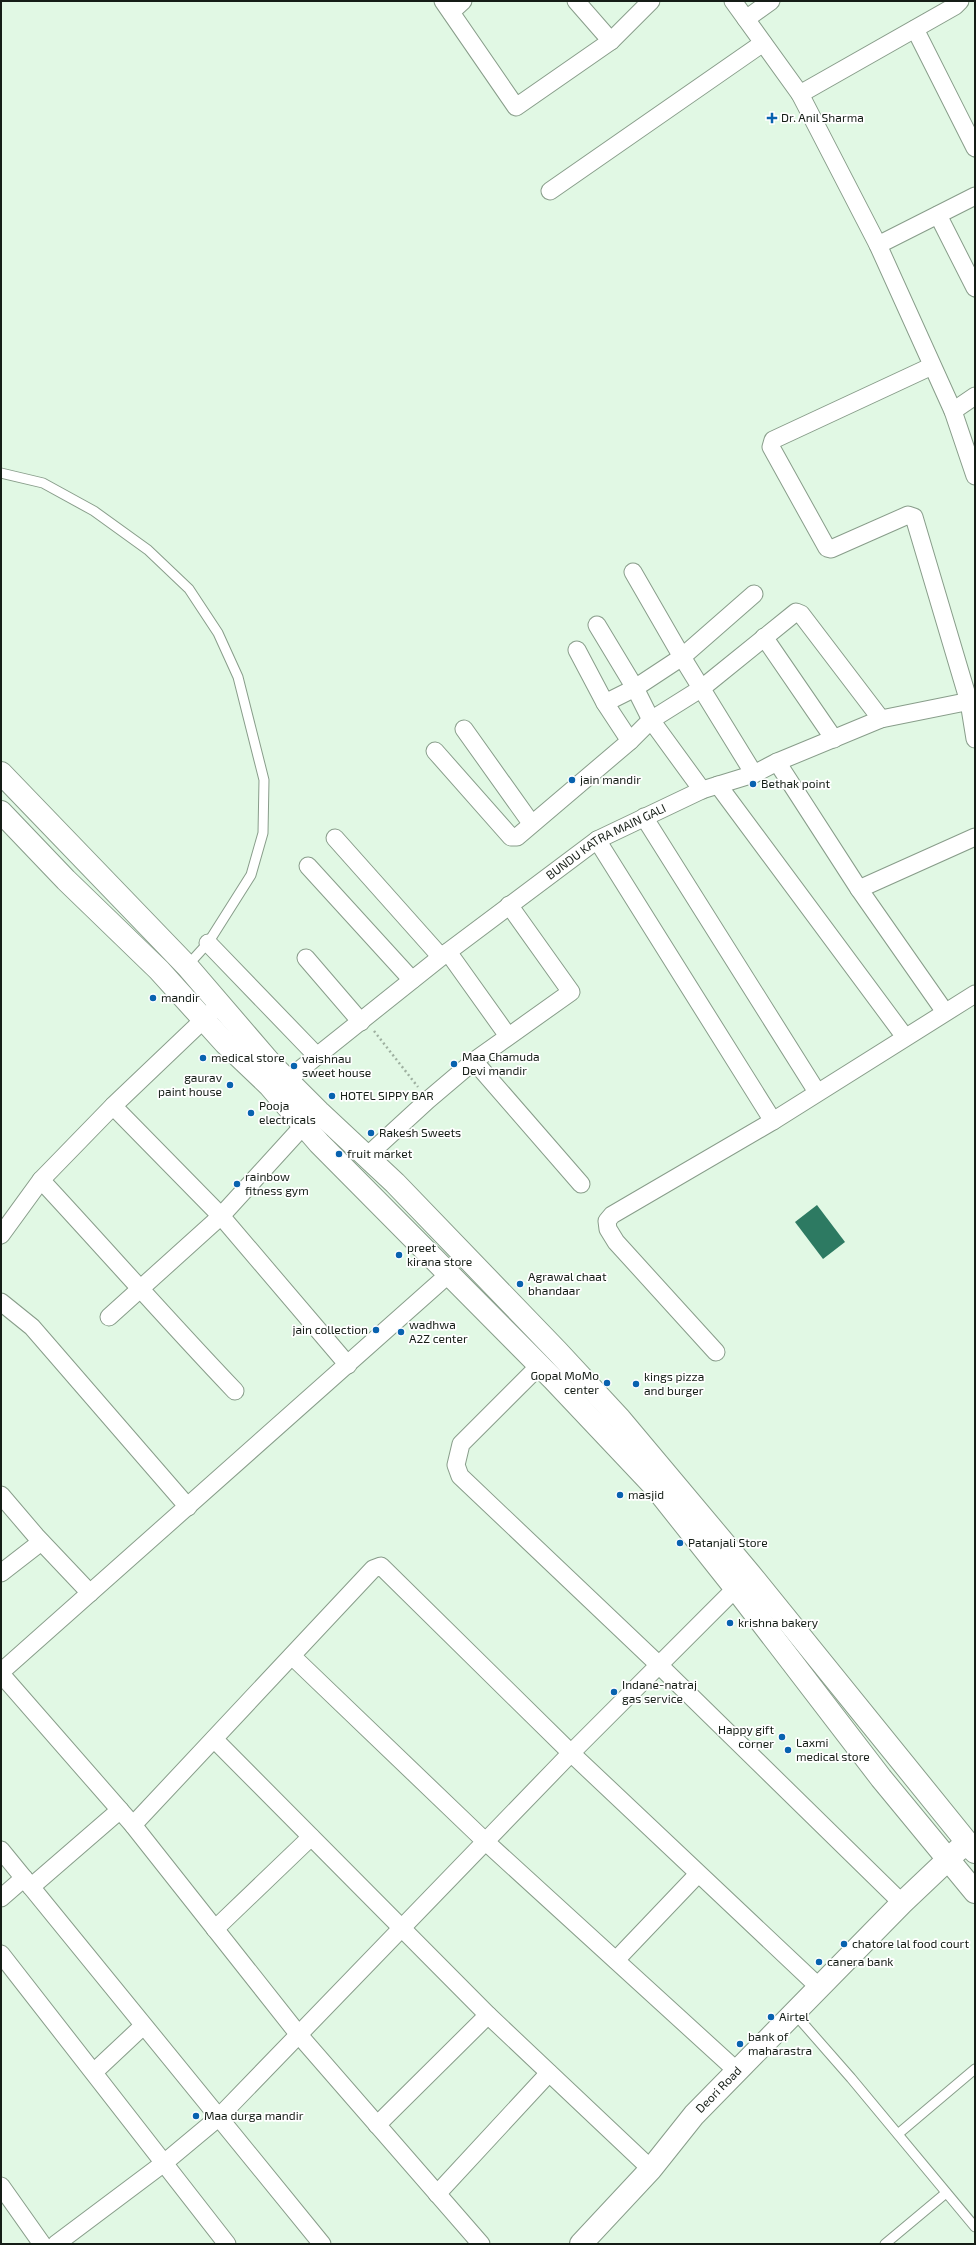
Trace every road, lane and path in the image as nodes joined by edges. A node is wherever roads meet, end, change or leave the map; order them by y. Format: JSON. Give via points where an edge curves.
{"nodes":[{"id":1,"x":576,"y":1,"type":"edge"},
{"id":2,"x":652,"y":1,"type":"edge"},
{"id":3,"x":733,"y":1,"type":"edge"},
{"id":4,"x":771,"y":1,"type":"edge"},
{"id":5,"x":960,"y":1,"type":"edge"},
{"id":6,"x":452,"y":5,"type":"edge"},
{"id":7,"x":746,"y":19,"type":"junction"},
{"id":8,"x":915,"y":29,"type":"junction"},
{"id":9,"x":611,"y":41,"type":"junction"},
{"id":10,"x":763,"y":43,"type":"junction"},
{"id":11,"x":800,"y":94,"type":"junction"},
{"id":12,"x":975,"y":148,"type":"edge"},
{"id":13,"x":550,"y":191,"type":"dead end"},
{"id":14,"x":975,"y":196,"type":"edge"},
{"id":15,"x":938,"y":215,"type":"junction"},
{"id":16,"x":878,"y":245,"type":"junction"},
{"id":17,"x":975,"y":288,"type":"edge"},
{"id":18,"x":932,"y":366,"type":"junction"},
{"id":19,"x":975,"y":396,"type":"edge"},
{"id":20,"x":953,"y":411,"type":"junction"},
{"id":21,"x":1,"y":473,"type":"edge"},
{"id":22,"x":975,"y":476,"type":"edge"},
{"id":23,"x":633,"y":572,"type":"dead end"},
{"id":24,"x":754,"y":594,"type":"dead end"},
{"id":25,"x":597,"y":625,"type":"dead end"},
{"id":26,"x":764,"y":637,"type":"junction"},
{"id":27,"x":577,"y":650,"type":"dead end"},
{"id":28,"x":682,"y":657,"type":"junction"},
{"id":29,"x":635,"y":688,"type":"junction"},
{"id":30,"x":702,"y":688,"type":"junction"},
{"id":31,"x":972,"y":701,"type":"edge"},
{"id":32,"x":604,"y":702,"type":"junction"},
{"id":33,"x":881,"y":719,"type":"junction"},
{"id":34,"x":651,"y":720,"type":"junction"},
{"id":35,"x":464,"y":729,"type":"dead end"},
{"id":36,"x":834,"y":739,"type":"junction"},
{"id":37,"x":975,"y":739,"type":"edge"},
{"id":38,"x":630,"y":741,"type":"junction"},
{"id":39,"x":435,"y":751,"type":"dead end"},
{"id":40,"x":777,"y":762,"type":"junction"},
{"id":41,"x":1,"y":773,"type":"edge"},
{"id":42,"x":754,"y":774,"type":"junction"},
{"id":43,"x":718,"y":785,"type":"junction"},
{"id":44,"x":702,"y":790,"type":"junction"},
{"id":45,"x":1,"y":812,"type":"edge"},
{"id":46,"x":644,"y":817,"type":"junction"},
{"id":47,"x":531,"y":823,"type":"junction"},
{"id":48,"x":975,"y":837,"type":"edge"},
{"id":49,"x":335,"y":838,"type":"dead end"},
{"id":50,"x":597,"y":840,"type":"junction"},
{"id":51,"x":308,"y":866,"type":"dead end"},
{"id":52,"x":859,"y":889,"type":"junction"},
{"id":53,"x":509,"y":905,"type":"junction"},
{"id":54,"x":208,"y":943,"type":"junction"},
{"id":55,"x":444,"y":955,"type":"junction"},
{"id":56,"x":306,"y":958,"type":"dead end"},
{"id":57,"x":187,"y":966,"type":"junction"},
{"id":58,"x":412,"y":980,"type":"junction"},
{"id":59,"x":975,"y":994,"type":"edge"},
{"id":60,"x":220,"y":1004,"type":"junction"},
{"id":61,"x":946,"y":1012,"type":"junction"},
{"id":62,"x":203,"y":1020,"type":"junction"},
{"id":63,"x":363,"y":1020,"type":"junction"},
{"id":64,"x":508,"y":1036,"type":"junction"},
{"id":65,"x":905,"y":1037,"type":"junction"},
{"id":66,"x":317,"y":1056,"type":"junction"},
{"id":67,"x":474,"y":1062,"type":"junction"},
{"id":68,"x":288,"y":1080,"type":"junction"},
{"id":69,"x":817,"y":1092,"type":"junction"},
{"id":70,"x":428,"y":1100,"type":"junction"},
{"id":71,"x":113,"y":1106,"type":"junction"},
{"id":72,"x":773,"y":1122,"type":"junction"},
{"id":73,"x":304,"y":1125,"type":"junction"},
{"id":74,"x":367,"y":1156,"type":"junction"},
{"id":75,"x":42,"y":1180,"type":"junction"},
{"id":76,"x":581,"y":1184,"type":"dead end"},
{"id":77,"x":220,"y":1216,"type":"junction"},
{"id":78,"x":1,"y":1235,"type":"edge"},
{"id":79,"x":449,"y":1274,"type":"junction"},
{"id":80,"x":141,"y":1287,"type":"junction"},
{"id":81,"x":1,"y":1302,"type":"edge"},
{"id":82,"x":109,"y":1316,"type":"dead end"},
{"id":83,"x":716,"y":1352,"type":"dead end"},
{"id":84,"x":348,"y":1365,"type":"junction"},
{"id":85,"x":539,"y":1366,"type":"junction"},
{"id":86,"x":235,"y":1391,"type":"dead end"},
{"id":87,"x":1,"y":1495,"type":"edge"},
{"id":88,"x":188,"y":1507,"type":"junction"},
{"id":89,"x":41,"y":1542,"type":"junction"},
{"id":90,"x":1,"y":1573,"type":"edge"},
{"id":91,"x":743,"y":1581,"type":"junction"},
{"id":92,"x":90,"y":1593,"type":"junction"},
{"id":93,"x":292,"y":1656,"type":"junction"},
{"id":94,"x":659,"y":1665,"type":"junction"},
{"id":95,"x":1,"y":1673,"type":"edge"},
{"id":96,"x":214,"y":1739,"type":"junction"},
{"id":97,"x":571,"y":1753,"type":"junction"},
{"id":98,"x":120,"y":1810,"type":"junction"},
{"id":99,"x":133,"y":1825,"type":"junction"},
{"id":100,"x":310,"y":1836,"type":"junction"},
{"id":101,"x":486,"y":1842,"type":"junction"},
{"id":102,"x":973,"y":1845,"type":"edge"},
{"id":103,"x":1,"y":1850,"type":"edge"},
{"id":104,"x":949,"y":1860,"type":"junction"},
{"id":105,"x":698,"y":1874,"type":"junction"},
{"id":106,"x":28,"y":1883,"type":"junction"},
{"id":107,"x":975,"y":1892,"type":"edge"},
{"id":108,"x":1,"y":1898,"type":"edge"},
{"id":109,"x":902,"y":1903,"type":"junction"},
{"id":110,"x":215,"y":1929,"type":"junction"},
{"id":111,"x":402,"y":1929,"type":"junction"},
{"id":112,"x":1,"y":1954,"type":"edge"},
{"id":113,"x":616,"y":1960,"type":"junction"},
{"id":114,"x":819,"y":1987,"type":"junction"},
{"id":115,"x":793,"y":2012,"type":"junction"},
{"id":116,"x":488,"y":2015,"type":"junction"},
{"id":117,"x":143,"y":2026,"type":"junction"},
{"id":118,"x":298,"y":2035,"type":"junction"},
{"id":119,"x":975,"y":2069,"type":"edge"},
{"id":120,"x":737,"y":2071,"type":"junction"},
{"id":121,"x":94,"y":2072,"type":"junction"},
{"id":122,"x":549,"y":2073,"type":"junction"},
{"id":123,"x":218,"y":2118,"type":"junction"},
{"id":124,"x":377,"y":2125,"type":"junction"},
{"id":125,"x":898,"y":2134,"type":"junction"},
{"id":126,"x":164,"y":2163,"type":"junction"},
{"id":127,"x":651,"y":2169,"type":"junction"},
{"id":128,"x":1,"y":2186,"type":"edge"},
{"id":129,"x":946,"y":2193,"type":"junction"},
{"id":130,"x":437,"y":2194,"type":"junction"},
{"id":131,"x":975,"y":2228,"type":"edge"},
{"id":132,"x":64,"y":2242,"type":"edge"},
{"id":133,"x":42,"y":2244,"type":"edge"},
{"id":134,"x":227,"y":2244,"type":"edge"},
{"id":135,"x":322,"y":2244,"type":"edge"},
{"id":136,"x":481,"y":2244,"type":"edge"},
{"id":137,"x":581,"y":2244,"type":"edge"},
{"id":138,"x":885,"y":2244,"type":"edge"}],
"edges":[{"from":1,"to":9,"type":"street"},
{"from":2,"to":9,"type":"street"},
{"from":3,"to":7,"type":"street"},
{"from":4,"to":7,"type":"street"},
{"from":5,"to":8,"type":"street"},
{"from":6,"to":9,"type":"street","via":[[516,107]]},
{"from":7,"to":10,"type":"street"},
{"from":8,"to":11,"type":"street"},
{"from":8,"to":12,"type":"street"},
{"from":10,"to":11,"type":"street"},
{"from":10,"to":13,"type":"street"},
{"from":11,"to":16,"type":"street"},
{"from":14,"to":15,"type":"street"},
{"from":15,"to":16,"type":"street"},
{"from":15,"to":17,"type":"street"},
{"from":16,"to":18,"type":"street"},
{"from":18,"to":20,"type":"street"},
{"from":18,"to":31,"type":"street","via":[[773,440],[771,447],[827,548],[830,549],[908,515],[914,517]]},
{"from":19,"to":20,"type":"street"},
{"from":20,"to":22,"type":"street"},
{"from":21,"to":54,"type":"lane","via":[[44,483],[94,512],[148,550],[189,589],[218,633],[238,677],[264,780],[263,833],[252,875]]},
{"from":23,"to":28,"type":"street"},
{"from":24,"to":28,"type":"street"},
{"from":25,"to":29,"type":"street"},
{"from":26,"to":30,"type":"street"},
{"from":26,"to":33,"type":"street","via":[[793,613],[801,614]]},
{"from":26,"to":36,"type":"street"},
{"from":27,"to":32,"type":"street"},
{"from":28,"to":29,"type":"street"},
{"from":28,"to":30,"type":"street"},
{"from":29,"to":32,"type":"street"},
{"from":29,"to":34,"type":"street"},
{"from":30,"to":34,"type":"street"},
{"from":30,"to":42,"type":"street"},
{"from":31,"to":33,"type":"street","name":"BUNDU KATRA MAIN GALI"},
{"from":31,"to":37,"type":"street"},
{"from":32,"to":38,"type":"street"},
{"from":33,"to":36,"type":"street","name":"BUNDU KATRA MAIN GALI"},
{"from":34,"to":38,"type":"street"},
{"from":34,"to":44,"type":"street"},
{"from":35,"to":47,"type":"street"},
{"from":36,"to":40,"type":"street","name":"BUNDU KATRA MAIN GALI"},
{"from":38,"to":47,"type":"street"},
{"from":39,"to":47,"type":"street","via":[[511,837],[517,836]]},
{"from":40,"to":42,"type":"street","name":"BUNDU KATRA MAIN GALI"},
{"from":40,"to":52,"type":"street"},
{"from":41,"to":57,"type":"main road"},
{"from":42,"to":43,"type":"street","name":"BUNDU KATRA MAIN GALI"},
{"from":43,"to":44,"type":"street","name":"BUNDU KATRA MAIN GALI"},
{"from":43,"to":65,"type":"street"},
{"from":44,"to":46,"type":"street","name":"BUNDU KATRA MAIN GALI"},
{"from":45,"to":62,"type":"main road","via":[[66,880],[159,970]]},
{"from":46,"to":50,"type":"street","name":"BUNDU KATRA MAIN GALI"},
{"from":46,"to":69,"type":"street"},
{"from":48,"to":52,"type":"street"},
{"from":49,"to":55,"type":"street"},
{"from":50,"to":53,"type":"street","name":"BUNDU KATRA MAIN GALI"},
{"from":50,"to":72,"type":"street"},
{"from":51,"to":58,"type":"street"},
{"from":52,"to":61,"type":"street"},
{"from":53,"to":55,"type":"street","name":"BUNDU KATRA MAIN GALI"},
{"from":53,"to":64,"type":"street","via":[[571,992]]},
{"from":54,"to":57,"type":"lane"},
{"from":54,"to":66,"type":"street"},
{"from":55,"to":58,"type":"street","name":"BUNDU KATRA MAIN GALI"},
{"from":55,"to":64,"type":"street"},
{"from":56,"to":63,"type":"street"},
{"from":57,"to":60,"type":"main road"},
{"from":58,"to":63,"type":"street","name":"BUNDU KATRA MAIN GALI"},
{"from":59,"to":61,"type":"street"},
{"from":60,"to":62,"type":"street"},
{"from":60,"to":68,"type":"main road"},
{"from":61,"to":65,"type":"street"},
{"from":62,"to":71,"type":"street"},
{"from":62,"to":73,"type":"main road","via":[[269,1085]]},
{"from":63,"to":66,"type":"street","name":"BUNDU KATRA MAIN GALI"},
{"from":63,"to":70,"type":"path"},
{"from":64,"to":67,"type":"street"},
{"from":65,"to":69,"type":"street"},
{"from":66,"to":68,"type":"street","name":"BUNDU KATRA MAIN GALI"},
{"from":67,"to":70,"type":"street"},
{"from":67,"to":76,"type":"street"},
{"from":68,"to":74,"type":"main road"},
{"from":69,"to":72,"type":"street"},
{"from":70,"to":74,"type":"street"},
{"from":71,"to":75,"type":"street"},
{"from":71,"to":77,"type":"street"},
{"from":72,"to":83,"type":"street","via":[[612,1215],[606,1224],[616,1242]]},
{"from":73,"to":77,"type":"street"},
{"from":73,"to":79,"type":"main road"},
{"from":74,"to":91,"type":"main road","via":[[620,1419]]},
{"from":75,"to":78,"type":"street"},
{"from":75,"to":80,"type":"street"},
{"from":77,"to":80,"type":"street"},
{"from":77,"to":84,"type":"street"},
{"from":79,"to":84,"type":"street"},
{"from":79,"to":85,"type":"main road"},
{"from":80,"to":82,"type":"street"},
{"from":80,"to":86,"type":"street","via":[[178,1332]]},
{"from":81,"to":88,"type":"street","via":[[32,1327]]},
{"from":84,"to":88,"type":"street"},
{"from":85,"to":91,"type":"main road"},
{"from":85,"to":94,"type":"street","via":[[461,1444],[456,1465],[460,1476]]},
{"from":87,"to":89,"type":"street"},
{"from":88,"to":92,"type":"street"},
{"from":89,"to":90,"type":"street"},
{"from":89,"to":92,"type":"street"},
{"from":91,"to":94,"type":"street"},
{"from":91,"to":102,"type":"main road"},
{"from":91,"to":104,"type":"main road","via":[[881,1778]]},
{"from":92,"to":95,"type":"street"},
{"from":93,"to":96,"type":"street"},
{"from":93,"to":97,"type":"street","via":[[373,1569],[381,1566]]},
{"from":93,"to":101,"type":"street"},
{"from":94,"to":97,"type":"street"},
{"from":94,"to":109,"type":"street"},
{"from":95,"to":98,"type":"street"},
{"from":96,"to":99,"type":"street"},
{"from":96,"to":100,"type":"street"},
{"from":97,"to":101,"type":"street"},
{"from":97,"to":105,"type":"street"},
{"from":98,"to":99,"type":"street"},
{"from":98,"to":106,"type":"street"},
{"from":99,"to":110,"type":"street"},
{"from":100,"to":110,"type":"street"},
{"from":100,"to":111,"type":"street"},
{"from":101,"to":111,"type":"street"},
{"from":101,"to":113,"type":"street"},
{"from":102,"to":104,"type":"main road","name":"Deori Road","via":[[958,1850]]},
{"from":103,"to":106,"type":"street"},
{"from":104,"to":107,"type":"main road"},
{"from":104,"to":109,"type":"main road","name":"Deori Road"},
{"from":105,"to":113,"type":"street"},
{"from":105,"to":114,"type":"street"},
{"from":106,"to":108,"type":"street"},
{"from":106,"to":117,"type":"street"},
{"from":109,"to":114,"type":"main road","name":"Deori Road"},
{"from":110,"to":118,"type":"street"},
{"from":111,"to":116,"type":"street"},
{"from":111,"to":118,"type":"street"},
{"from":112,"to":121,"type":"street"},
{"from":113,"to":120,"type":"street"},
{"from":114,"to":115,"type":"main road","name":"Deori Road"},
{"from":115,"to":120,"type":"main road","name":"Deori Road"},
{"from":115,"to":125,"type":"lane"},
{"from":116,"to":122,"type":"street"},
{"from":116,"to":124,"type":"street"},
{"from":117,"to":121,"type":"street"},
{"from":117,"to":123,"type":"street"},
{"from":118,"to":123,"type":"street"},
{"from":118,"to":124,"type":"street"},
{"from":119,"to":125,"type":"lane"},
{"from":120,"to":127,"type":"main road","name":"Deori Road","via":[[694,2115]]},
{"from":121,"to":126,"type":"street"},
{"from":122,"to":127,"type":"street"},
{"from":122,"to":130,"type":"street"},
{"from":123,"to":126,"type":"street"},
{"from":123,"to":135,"type":"street"},
{"from":124,"to":130,"type":"street"},
{"from":125,"to":129,"type":"lane"},
{"from":126,"to":132,"type":"street"},
{"from":126,"to":134,"type":"street"},
{"from":127,"to":137,"type":"main road","name":"Deori Road"},
{"from":128,"to":133,"type":"street"},
{"from":129,"to":131,"type":"lane"},
{"from":129,"to":138,"type":"lane"},
{"from":130,"to":136,"type":"street"}]}
